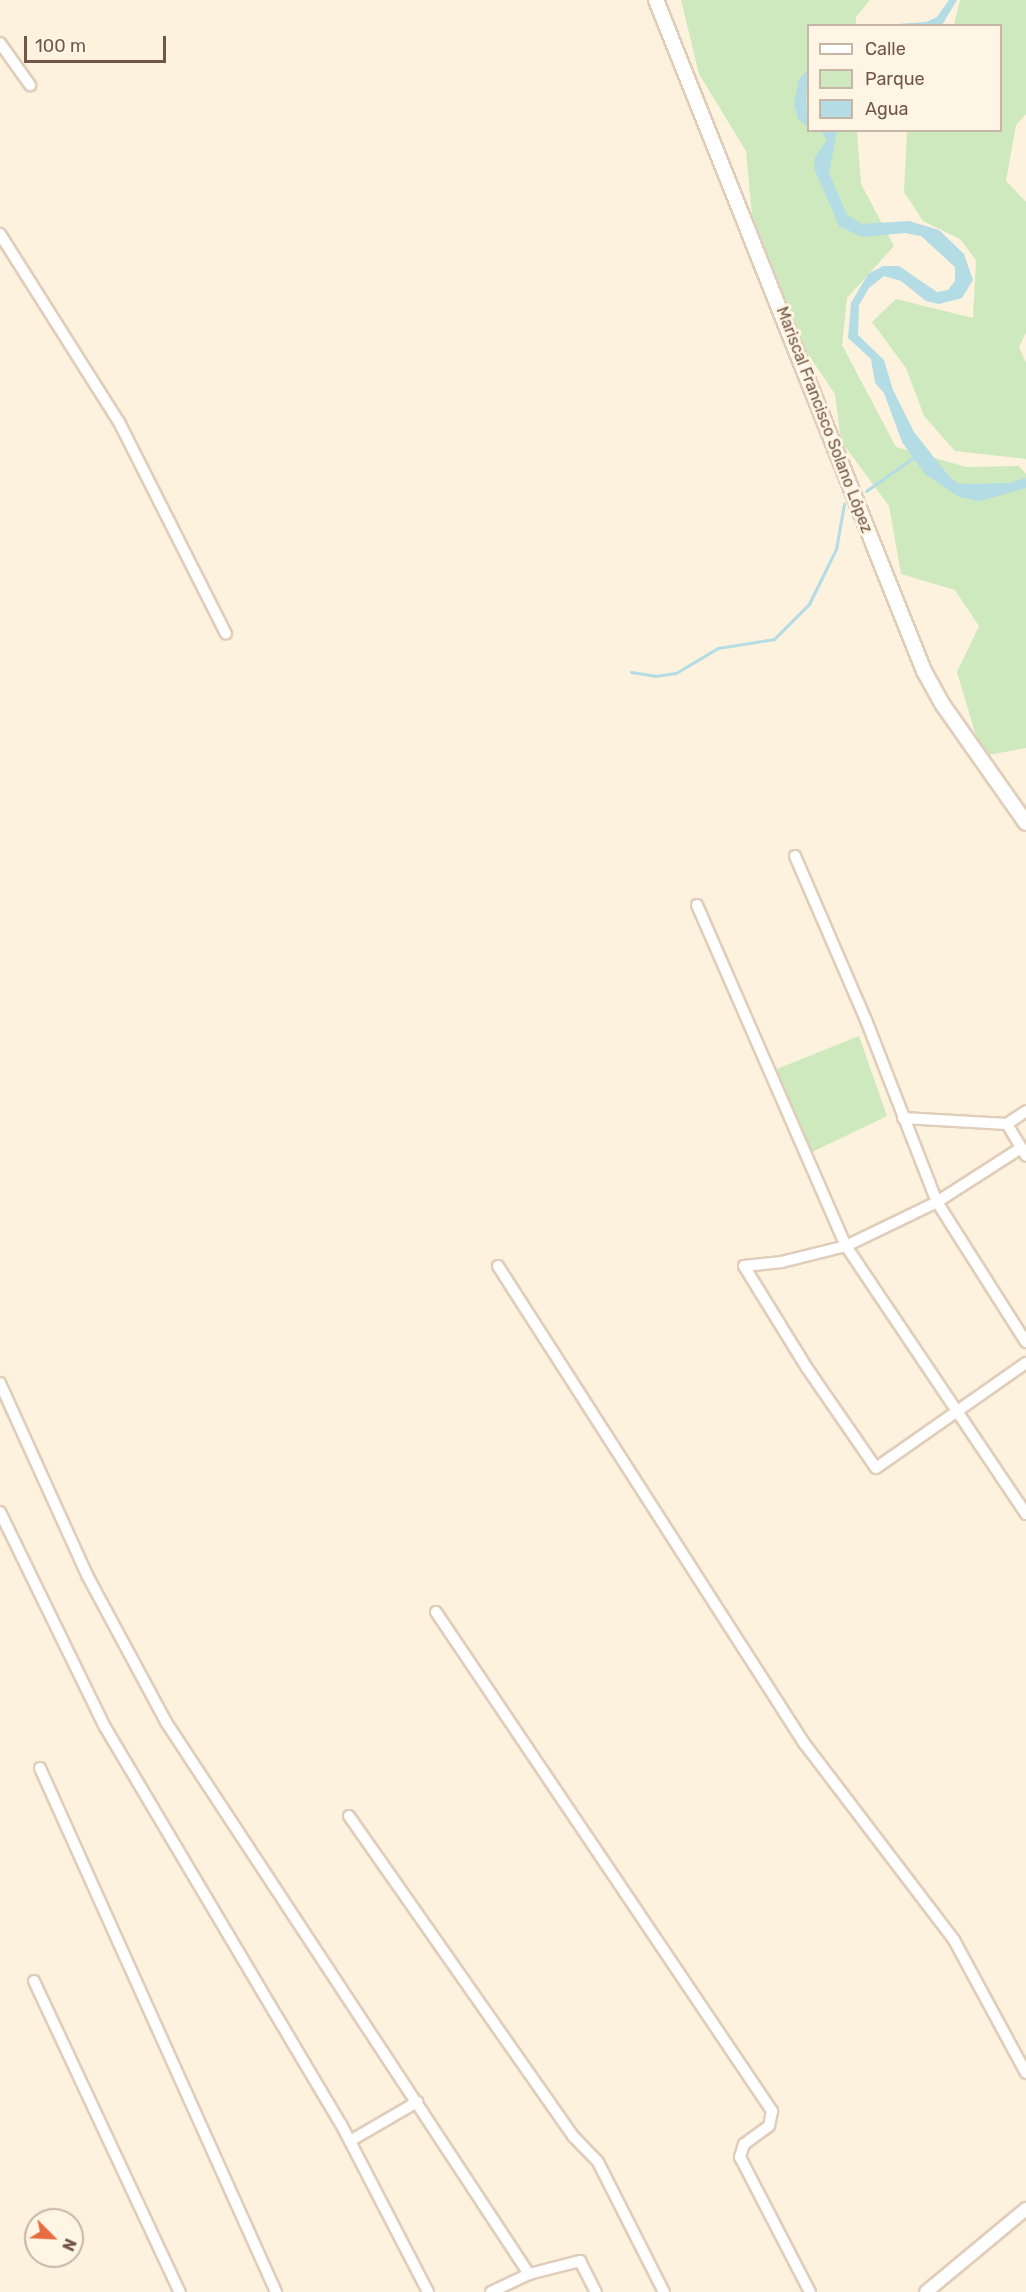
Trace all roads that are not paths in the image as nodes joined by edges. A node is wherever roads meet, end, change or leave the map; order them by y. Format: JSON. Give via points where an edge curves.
{"nodes":[{"id":1,"x":656,"y":0,"type":"edge"},
{"id":2,"x":0,"y":43,"type":"edge"},
{"id":3,"x":30,"y":85,"type":"dead end"},
{"id":4,"x":0,"y":234,"type":"edge"},
{"id":5,"x":226,"y":634,"type":"dead end"},
{"id":6,"x":1026,"y":823,"type":"edge"},
{"id":7,"x":795,"y":856,"type":"dead end"},
{"id":8,"x":697,"y":905,"type":"dead end"},
{"id":9,"x":1026,"y":1111,"type":"edge"},
{"id":10,"x":903,"y":1118,"type":"junction"},
{"id":11,"x":1007,"y":1124,"type":"junction"},
{"id":12,"x":1023,"y":1152,"type":"edge"},
{"id":13,"x":937,"y":1202,"type":"junction"},
{"id":14,"x":846,"y":1246,"type":"junction"},
{"id":15,"x":498,"y":1266,"type":"dead end"},
{"id":16,"x":1026,"y":1342,"type":"edge"},
{"id":17,"x":1026,"y":1363,"type":"edge"},
{"id":18,"x":0,"y":1383,"type":"edge"},
{"id":19,"x":956,"y":1412,"type":"junction"},
{"id":20,"x":0,"y":1512,"type":"edge"},
{"id":21,"x":1026,"y":1514,"type":"edge"},
{"id":22,"x":436,"y":1612,"type":"dead end"},
{"id":23,"x":40,"y":1768,"type":"dead end"},
{"id":24,"x":349,"y":1816,"type":"dead end"},
{"id":25,"x":34,"y":1981,"type":"dead end"},
{"id":26,"x":1026,"y":2073,"type":"edge"},
{"id":27,"x":417,"y":2102,"type":"junction"},
{"id":28,"x":350,"y":2141,"type":"junction"},
{"id":29,"x":1026,"y":2209,"type":"edge"},
{"id":30,"x":528,"y":2274,"type":"junction"},
{"id":31,"x":180,"y":2292,"type":"edge"},
{"id":32,"x":276,"y":2292,"type":"edge"},
{"id":33,"x":428,"y":2292,"type":"edge"},
{"id":34,"x":491,"y":2292,"type":"edge"},
{"id":35,"x":596,"y":2292,"type":"edge"},
{"id":36,"x":664,"y":2292,"type":"edge"},
{"id":37,"x":810,"y":2292,"type":"edge"},
{"id":38,"x":926,"y":2292,"type":"edge"}],
"edges":[{"from":1,"to":6,"type":"main road","name":"Mariscal Francisco Solano López","via":[[924,671],[943,705]]},
{"from":2,"to":3,"type":"street"},
{"from":4,"to":5,"type":"street","via":[[119,422]]},
{"from":7,"to":10,"type":"street"},
{"from":8,"to":14,"type":"street"},
{"from":9,"to":11,"type":"street"},
{"from":10,"to":11,"type":"street"},
{"from":10,"to":13,"type":"street"},
{"from":11,"to":12,"type":"street"},
{"from":12,"to":13,"type":"street"},
{"from":13,"to":14,"type":"street"},
{"from":13,"to":16,"type":"street"},
{"from":14,"to":19,"type":"street"},
{"from":14,"to":19,"type":"street","via":[[782,1262],[744,1266],[807,1368],[876,1468]]},
{"from":15,"to":26,"type":"street","via":[[804,1743],[954,1940]]},
{"from":17,"to":19,"type":"street"},
{"from":18,"to":27,"type":"street","via":[[87,1575],[166,1722]]},
{"from":19,"to":21,"type":"street"},
{"from":20,"to":28,"type":"street","via":[[105,1727]]},
{"from":22,"to":37,"type":"street","via":[[772,2110],[769,2126],[744,2144],[740,2157]]},
{"from":23,"to":32,"type":"street"},
{"from":24,"to":36,"type":"street","via":[[573,2136],[598,2162]]},
{"from":25,"to":31,"type":"street"},
{"from":27,"to":28,"type":"street"},
{"from":27,"to":30,"type":"street"},
{"from":28,"to":33,"type":"street"},
{"from":29,"to":38,"type":"street"},
{"from":30,"to":34,"type":"street"},
{"from":30,"to":35,"type":"street","via":[[580,2261]]}]}
